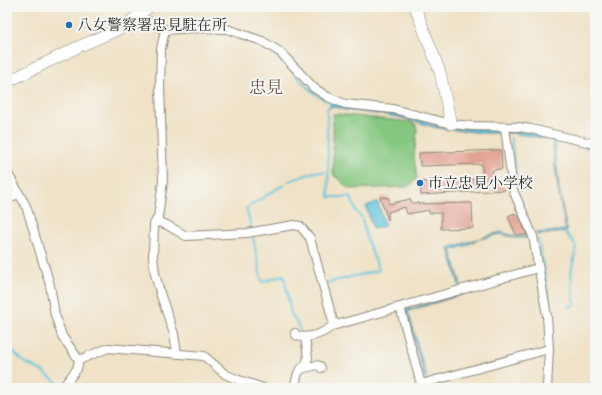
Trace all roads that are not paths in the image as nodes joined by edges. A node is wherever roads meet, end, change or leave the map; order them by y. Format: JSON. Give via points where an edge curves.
{"nodes":[{"id":1,"x":149,"y":7,"type":"edge"},
{"id":2,"x":415,"y":7,"type":"edge"},
{"id":3,"x":138,"y":16,"type":"junction"},
{"id":4,"x":165,"y":30,"type":"junction"},
{"id":5,"x":7,"y":82,"type":"edge"},
{"id":6,"x":451,"y":124,"type":"junction"},
{"id":7,"x":505,"y":127,"type":"junction"},
{"id":8,"x":595,"y":144,"type":"edge"},
{"id":9,"x":7,"y":172,"type":"edge"},
{"id":10,"x":18,"y":194,"type":"junction"},
{"id":11,"x":7,"y":199,"type":"edge"},
{"id":12,"x":156,"y":221,"type":"junction"},
{"id":13,"x":538,"y":268,"type":"junction"},
{"id":14,"x":400,"y":307,"type":"junction"},
{"id":15,"x":335,"y":324,"type":"junction"},
{"id":16,"x":295,"y":333,"type":"dead end"},
{"id":17,"x":305,"y":337,"type":"junction"},
{"id":18,"x":549,"y":349,"type":"junction"},
{"id":19,"x":177,"y":353,"type":"junction"},
{"id":20,"x":79,"y":360,"type":"junction"},
{"id":21,"x":321,"y":368,"type":"dead end"},
{"id":22,"x":301,"y":369,"type":"junction"},
{"id":23,"x":422,"y":386,"type":"edge"},
{"id":24,"x":62,"y":388,"type":"edge"},
{"id":25,"x":263,"y":388,"type":"edge"},
{"id":26,"x":294,"y":388,"type":"edge"},
{"id":27,"x":547,"y":388,"type":"edge"}],
"edges":[{"from":1,"to":3,"type":"street"},
{"from":2,"to":6,"type":"street","via":[[440,72]]},
{"from":3,"to":4,"type":"street"},
{"from":3,"to":5,"type":"street","via":[[117,30]]},
{"from":4,"to":6,"type":"street","via":[[227,29],[262,41],[280,52],[314,88],[345,104],[392,109]]},
{"from":4,"to":12,"type":"street","via":[[161,49],[160,87],[163,181]]},
{"from":6,"to":7,"type":"street"},
{"from":7,"to":8,"type":"street","via":[[531,129]]},
{"from":7,"to":13,"type":"street","via":[[513,190],[533,236]]},
{"from":9,"to":10,"type":"street"},
{"from":10,"to":11,"type":"street"},
{"from":10,"to":20,"type":"street","via":[[26,206],[50,285],[62,336]]},
{"from":12,"to":15,"type":"street","via":[[167,224],[186,236],[247,234],[300,226],[310,238]]},
{"from":12,"to":19,"type":"street","via":[[153,241],[155,274],[174,334]]},
{"from":13,"to":14,"type":"street"},
{"from":13,"to":18,"type":"street","via":[[547,316]]},
{"from":14,"to":15,"type":"street"},
{"from":14,"to":23,"type":"street"},
{"from":15,"to":17,"type":"street","via":[[320,333]]},
{"from":16,"to":17,"type":"street","via":[[297,336]]},
{"from":17,"to":22,"type":"street","via":[[308,358]]},
{"from":18,"to":23,"type":"street"},
{"from":18,"to":27,"type":"street"},
{"from":19,"to":20,"type":"street","via":[[108,348]]},
{"from":19,"to":25,"type":"street","via":[[204,356],[225,374]]},
{"from":20,"to":24,"type":"street","via":[[77,369]]},
{"from":21,"to":22,"type":"street","via":[[317,365]]},
{"from":22,"to":26,"type":"street"}]}
